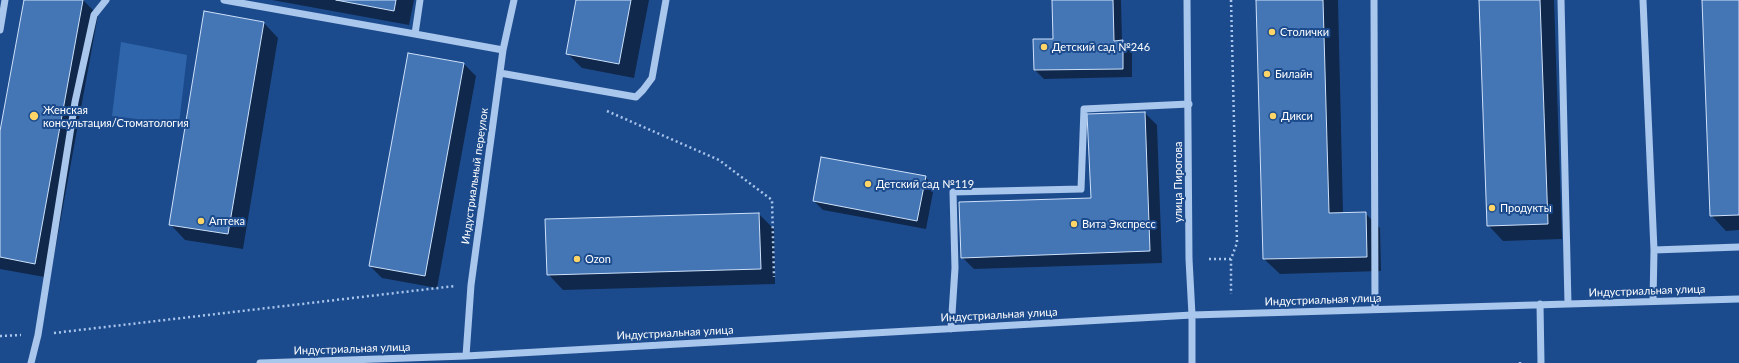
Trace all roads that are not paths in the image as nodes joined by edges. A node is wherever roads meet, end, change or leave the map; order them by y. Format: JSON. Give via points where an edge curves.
{"nodes":[{"id":1,"x":5,"y":0,"type":"edge"},
{"id":2,"x":106,"y":0,"type":"edge"},
{"id":3,"x":216,"y":0,"type":"edge"},
{"id":4,"x":224,"y":0,"type":"edge"},
{"id":5,"x":420,"y":0,"type":"edge"},
{"id":6,"x":514,"y":0,"type":"edge"},
{"id":7,"x":666,"y":0,"type":"edge"},
{"id":8,"x":1187,"y":0,"type":"edge"},
{"id":9,"x":1374,"y":0,"type":"edge"},
{"id":10,"x":1560,"y":0,"type":"edge"},
{"id":11,"x":1643,"y":0,"type":"edge"},
{"id":12,"x":0,"y":30,"type":"edge"},
{"id":13,"x":416,"y":34,"type":"junction"},
{"id":14,"x":503,"y":50,"type":"junction"},
{"id":15,"x":500,"y":73,"type":"junction"},
{"id":16,"x":1188,"y":104,"type":"junction"},
{"id":17,"x":1739,"y":247,"type":"edge"},
{"id":18,"x":1654,"y":250,"type":"junction"},
{"id":19,"x":1739,"y":299,"type":"edge"},
{"id":20,"x":1653,"y":301,"type":"junction"},
{"id":21,"x":1540,"y":304,"type":"junction"},
{"id":22,"x":1568,"y":304,"type":"junction"},
{"id":23,"x":1375,"y":309,"type":"junction"},
{"id":24,"x":1192,"y":315,"type":"junction"},
{"id":25,"x":951,"y":329,"type":"junction"},
{"id":26,"x":466,"y":356,"type":"junction"},
{"id":27,"x":31,"y":363,"type":"edge"},
{"id":28,"x":260,"y":363,"type":"edge"},
{"id":29,"x":1192,"y":363,"type":"edge"},
{"id":30,"x":1540,"y":363,"type":"edge"}],
"edges":[{"from":1,"to":12,"type":"street"},
{"from":2,"to":27,"type":"street","via":[[94,15],[75,102],[38,335]]},
{"from":3,"to":4,"type":"street"},
{"from":4,"to":13,"type":"street"},
{"from":5,"to":13,"type":"street"},
{"from":6,"to":14,"type":"street","name":"Индустриальный переулок"},
{"from":7,"to":15,"type":"street","via":[[652,78],[636,97]]},
{"from":8,"to":16,"type":"street","name":"улица Пирогова"},
{"from":9,"to":23,"type":"street"},
{"from":10,"to":22,"type":"street"},
{"from":11,"to":18,"type":"street"},
{"from":13,"to":14,"type":"street"},
{"from":14,"to":15,"type":"street","name":"Индустриальный переулок"},
{"from":15,"to":26,"type":"street","name":"Индустриальный переулок","via":[[471,285]]},
{"from":16,"to":24,"type":"street","name":"улица Пирогова","via":[[1188,259]]},
{"from":16,"to":25,"type":"street","via":[[1084,109],[1081,189],[953,192],[955,268]]},
{"from":17,"to":18,"type":"street"},
{"from":18,"to":20,"type":"street"},
{"from":19,"to":20,"type":"street","name":"Индустриальная улица"},
{"from":20,"to":22,"type":"street","name":"Индустриальная улица"},
{"from":21,"to":22,"type":"street","name":"Индустриальная улица"},
{"from":21,"to":23,"type":"street","name":"Индустриальная улица"},
{"from":21,"to":30,"type":"street"},
{"from":23,"to":24,"type":"street","name":"Индустриальная улица"},
{"from":24,"to":25,"type":"street","name":"Индустриальная улица"},
{"from":24,"to":29,"type":"street","name":"улица Пирогова"},
{"from":25,"to":26,"type":"street","name":"Индустриальная улица"},
{"from":26,"to":28,"type":"street","name":"Индустриальная улица"}]}
